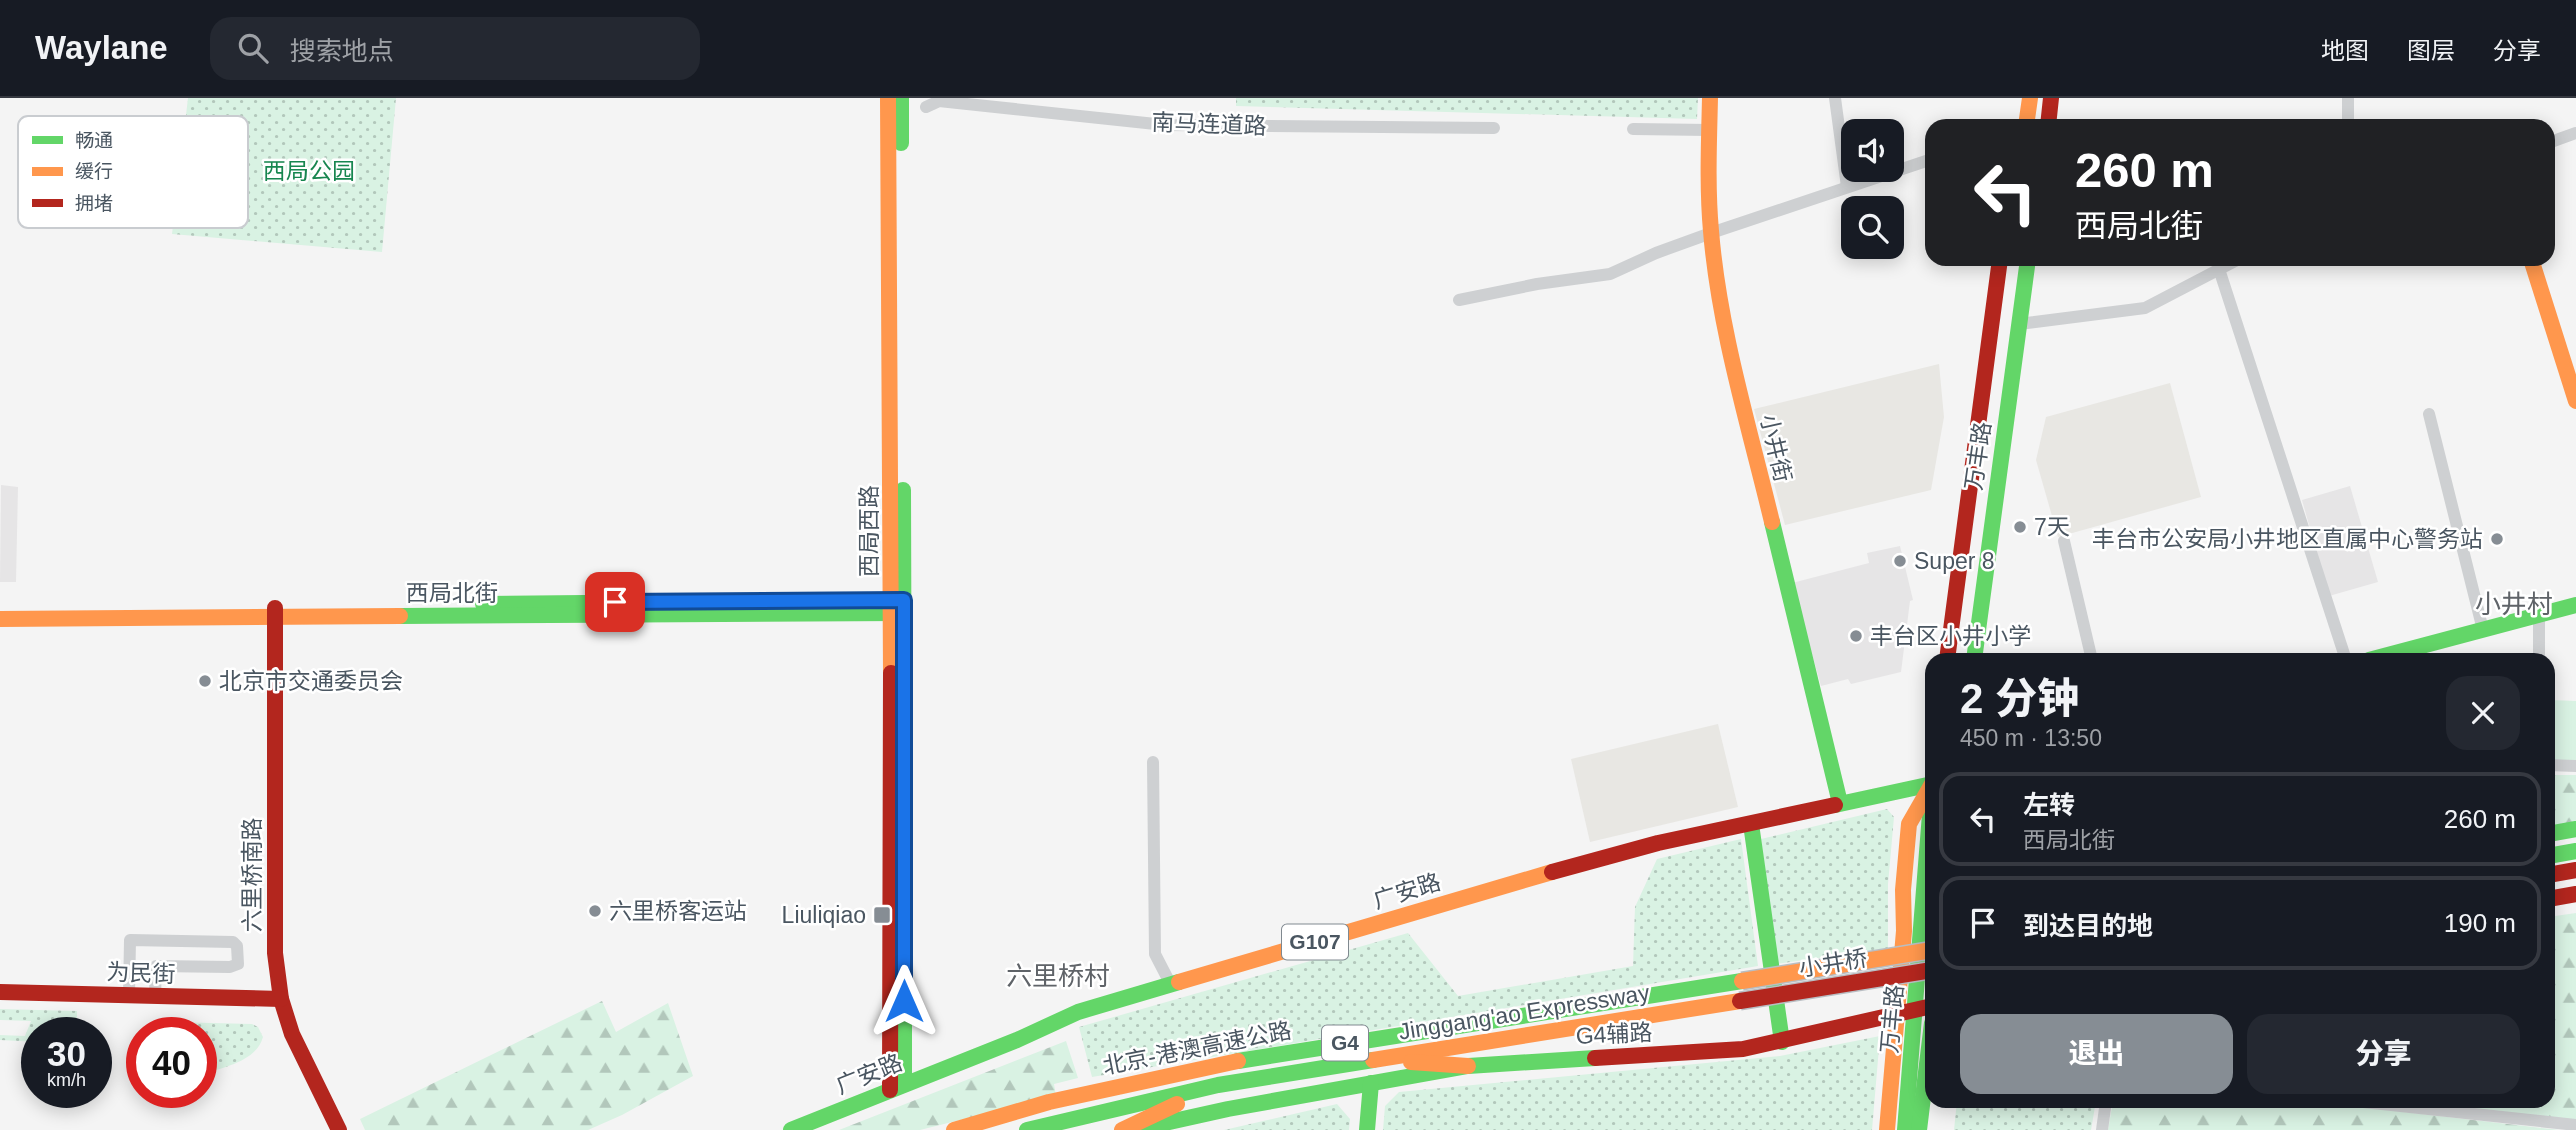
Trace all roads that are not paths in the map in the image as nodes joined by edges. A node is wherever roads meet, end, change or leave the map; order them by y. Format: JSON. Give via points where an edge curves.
{"nodes":[{"id":1,"x":888,"y":98,"type":"edge"},
{"id":2,"x":901,"y":98,"type":"edge"},
{"id":3,"x":1710,"y":98,"type":"edge"},
{"id":4,"x":1835,"y":98,"type":"edge"},
{"id":5,"x":2021,"y":98,"type":"edge"},
{"id":6,"x":2030,"y":98,"type":"edge"},
{"id":7,"x":2051,"y":98,"type":"edge"},
{"id":8,"x":2348,"y":98,"type":"edge"},
{"id":9,"x":926,"y":107,"type":"dead end"},
{"id":10,"x":2019,"y":119,"type":"edge"},
{"id":11,"x":2027,"y":119,"type":"edge"},
{"id":12,"x":2049,"y":119,"type":"edge"},
{"id":13,"x":2348,"y":119,"type":"edge"},
{"id":14,"x":1493,"y":128,"type":"dead end"},
{"id":15,"x":1633,"y":129,"type":"dead end"},
{"id":16,"x":1709,"y":130,"type":"junction"},
{"id":17,"x":2576,"y":133,"type":"edge"},
{"id":18,"x":2555,"y":140,"type":"edge"},
{"id":19,"x":1925,"y":161,"type":"edge"},
{"id":20,"x":1847,"y":187,"type":"junction"},
{"id":21,"x":1711,"y":233,"type":"junction"},
{"id":22,"x":1999,"y":266,"type":"edge"},
{"id":23,"x":2019,"y":266,"type":"edge"},
{"id":24,"x":2027,"y":266,"type":"edge"},
{"id":25,"x":2225,"y":266,"type":"edge"},
{"id":26,"x":2533,"y":266,"type":"edge"},
{"id":27,"x":2219,"y":269,"type":"junction"},
{"id":28,"x":1459,"y":300,"type":"dead end"},
{"id":29,"x":2019,"y":324,"type":"junction"},
{"id":30,"x":2576,"y":401,"type":"edge"},
{"id":31,"x":2429,"y":414,"type":"dead end"},
{"id":32,"x":2064,"y":541,"type":"dead end"},
{"id":33,"x":2576,"y":605,"type":"edge"},
{"id":34,"x":898,"y":606,"type":"junction"},
{"id":35,"x":0,"y":609,"type":"edge"},
{"id":36,"x":275,"y":611,"type":"junction"},
{"id":37,"x":2539,"y":615,"type":"junction"},
{"id":38,"x":0,"y":619,"type":"edge"},
{"id":39,"x":2483,"y":630,"type":"junction"},
{"id":40,"x":1948,"y":653,"type":"edge"},
{"id":41,"x":1975,"y":653,"type":"edge"},
{"id":42,"x":2090,"y":653,"type":"edge"},
{"id":43,"x":2344,"y":653,"type":"edge"},
{"id":44,"x":2396,"y":653,"type":"edge"},
{"id":45,"x":2539,"y":653,"type":"edge"},
{"id":46,"x":1153,"y":762,"type":"dead end"},
{"id":47,"x":2555,"y":765,"type":"edge"},
{"id":48,"x":2576,"y":766,"type":"edge"},
{"id":49,"x":1925,"y":786,"type":"edge"},
{"id":50,"x":1925,"y":797,"type":"edge"},
{"id":51,"x":1840,"y":803,"type":"junction"},
{"id":52,"x":1751,"y":824,"type":"junction"},
{"id":53,"x":2576,"y":829,"type":"edge"},
{"id":54,"x":2555,"y":833,"type":"edge"},
{"id":55,"x":2576,"y":852,"type":"edge"},
{"id":56,"x":2555,"y":855,"type":"edge"},
{"id":57,"x":2576,"y":870,"type":"edge"},
{"id":58,"x":2555,"y":873,"type":"edge"},
{"id":59,"x":1925,"y":878,"type":"edge"},
{"id":60,"x":2576,"y":894,"type":"edge"},
{"id":61,"x":2555,"y":898,"type":"edge"},
{"id":62,"x":1925,"y":951,"type":"edge"},
{"id":63,"x":130,"y":964,"type":"junction"},
{"id":64,"x":156,"y":966,"type":"junction"},
{"id":65,"x":1925,"y":971,"type":"edge"},
{"id":66,"x":1742,"y":981,"type":"joint"},
{"id":67,"x":1171,"y":985,"type":"junction"},
{"id":68,"x":0,"y":992,"type":"edge"},
{"id":69,"x":129,"y":995,"type":"junction"},
{"id":70,"x":155,"y":996,"type":"junction"},
{"id":71,"x":281,"y":999,"type":"junction"},
{"id":72,"x":1740,"y":1001,"type":"joint"},
{"id":73,"x":1925,"y":1008,"type":"edge"},
{"id":74,"x":1915,"y":1011,"type":"junction"},
{"id":75,"x":1898,"y":1015,"type":"junction"},
{"id":76,"x":1782,"y":1042,"type":"junction"},
{"id":77,"x":1373,"y":1059,"type":"junction"},
{"id":78,"x":1468,"y":1066,"type":"junction"},
{"id":79,"x":1925,"y":1081,"type":"edge"},
{"id":80,"x":1371,"y":1083,"type":"junction"},
{"id":81,"x":1218,"y":1085,"type":"junction"},
{"id":82,"x":897,"y":1087,"type":"junction"},
{"id":83,"x":2105,"y":1108,"type":"edge"},
{"id":84,"x":2419,"y":1108,"type":"edge"},
{"id":85,"x":2576,"y":1125,"type":"edge"},
{"id":86,"x":339,"y":1130,"type":"edge"},
{"id":87,"x":791,"y":1130,"type":"edge"},
{"id":88,"x":954,"y":1130,"type":"edge"},
{"id":89,"x":1027,"y":1130,"type":"edge"},
{"id":90,"x":1122,"y":1130,"type":"edge"},
{"id":91,"x":1131,"y":1130,"type":"edge"},
{"id":92,"x":1367,"y":1130,"type":"edge"},
{"id":93,"x":1887,"y":1130,"type":"edge"},
{"id":94,"x":1905,"y":1130,"type":"edge"},
{"id":95,"x":1919,"y":1130,"type":"edge"},
{"id":96,"x":2102,"y":1130,"type":"edge"}],
"edges":[{"from":1,"to":34,"type":"main road","name":"西局西路"},
{"from":2,"to":34,"type":"main road","name":"西局西路"},
{"from":3,"to":16,"type":"main road","name":"小井街"},
{"from":4,"to":20,"type":"street"},
{"from":5,"to":10,"type":"main road"},
{"from":6,"to":11,"type":"main road"},
{"from":7,"to":12,"type":"main road"},
{"from":8,"to":13,"type":"street"},
{"from":9,"to":14,"type":"street","name":"南马连道路","via":[[939,101],[1165,125]]},
{"from":15,"to":16,"type":"street"},
{"from":16,"to":21,"type":"main road","name":"小井街"},
{"from":17,"to":18,"type":"street"},
{"from":19,"to":20,"type":"street"},
{"from":20,"to":21,"type":"street"},
{"from":21,"to":28,"type":"street","via":[[1611,274]]},
{"from":21,"to":51,"type":"main road","name":"小井街","via":[[1729,345]]},
{"from":22,"to":40,"type":"main road","name":"万丰路"},
{"from":23,"to":29,"type":"main road","via":[[2015,296]]},
{"from":24,"to":29,"type":"main road","name":"万丰路"},
{"from":25,"to":27,"type":"street"},
{"from":26,"to":30,"type":"main road"},
{"from":27,"to":29,"type":"street","via":[[2145,308]]},
{"from":27,"to":43,"type":"street"},
{"from":29,"to":41,"type":"main road","name":"万丰路"},
{"from":31,"to":39,"type":"street"},
{"from":32,"to":42,"type":"street"},
{"from":33,"to":37,"type":"main road"},
{"from":34,"to":36,"type":"main road","name":"西局北街"},
{"from":34,"to":82,"type":"main road","name":"西局西路"},
{"from":35,"to":36,"type":"main road","name":"西局北街"},
{"from":36,"to":38,"type":"main road","name":"西局北街"},
{"from":36,"to":71,"type":"main road","name":"六里桥南路","via":[[275,953]]},
{"from":37,"to":39,"type":"main road"},
{"from":37,"to":45,"type":"street"},
{"from":39,"to":44,"type":"main road"},
{"from":46,"to":67,"type":"street","via":[[1155,954]]},
{"from":47,"to":48,"type":"street"},
{"from":49,"to":51,"type":"main road","name":"广安路","number":"G107"},
{"from":50,"to":75,"type":"main road","via":[[1909,824]]},
{"from":51,"to":52,"type":"main road","name":"广安路","number":"G107"},
{"from":52,"to":67,"type":"main road","name":"广安路","number":"G107","via":[[1539,875]]},
{"from":52,"to":76,"type":"main road"},
{"from":53,"to":54,"type":"main road"},
{"from":55,"to":56,"type":"main road"},
{"from":57,"to":58,"type":"main road"},
{"from":59,"to":74,"type":"main road","name":"万丰路"},
{"from":60,"to":61,"type":"main road"},
{"from":62,"to":66,"type":"main road","name":"小井桥","number":"G4","bridge":true},
{"from":63,"to":64,"type":"street"},
{"from":63,"to":64,"type":"street","via":[[130,940],[233,942],[237,946],[238,964],[230,967]]},
{"from":63,"to":69,"type":"street"},
{"from":64,"to":70,"type":"street"},
{"from":65,"to":72,"type":"main road","name":"小井桥","number":"G4","bridge":true},
{"from":66,"to":88,"type":"main road","name":"北京-港澳高速公路","number":"G4","via":[[1216,1064],[1049,1102]]},
{"from":67,"to":82,"type":"main road","name":"广安路","number":"G107","via":[[1078,1013]]},
{"from":68,"to":69,"type":"main road","name":"为民街"},
{"from":69,"to":70,"type":"main road","name":"为民街"},
{"from":70,"to":71,"type":"main road","name":"为民街"},
{"from":71,"to":86,"type":"main road","name":"六里桥南路","via":[[302,1059]]},
{"from":72,"to":77,"type":"main road","name":"Jinggang'ao Expressway","number":"G4"},
{"from":73,"to":74,"type":"main road","name":"G4辅路"},
{"from":74,"to":75,"type":"main road","name":"G4辅路"},
{"from":74,"to":94,"type":"main road","name":"万丰路"},
{"from":75,"to":76,"type":"main road","name":"G4辅路"},
{"from":75,"to":93,"type":"main road"},
{"from":76,"to":78,"type":"main road","name":"G4辅路","via":[[1743,1049]]},
{"from":77,"to":78,"type":"main road"},
{"from":77,"to":81,"type":"main road","name":"Jinggang'ao Expressway","number":"G4"},
{"from":78,"to":80,"type":"main road","name":"G4辅路"},
{"from":79,"to":95,"type":"main road","name":"万丰路"},
{"from":80,"to":91,"type":"main road","name":"G4辅路"},
{"from":80,"to":92,"type":"main road"},
{"from":81,"to":89,"type":"main road","name":"Jinggang'ao Expressway","number":"G4"},
{"from":81,"to":90,"type":"main road"},
{"from":82,"to":87,"type":"main road","name":"广安路","number":"G107"},
{"from":83,"to":96,"type":"street"},
{"from":84,"to":85,"type":"street"}]}
